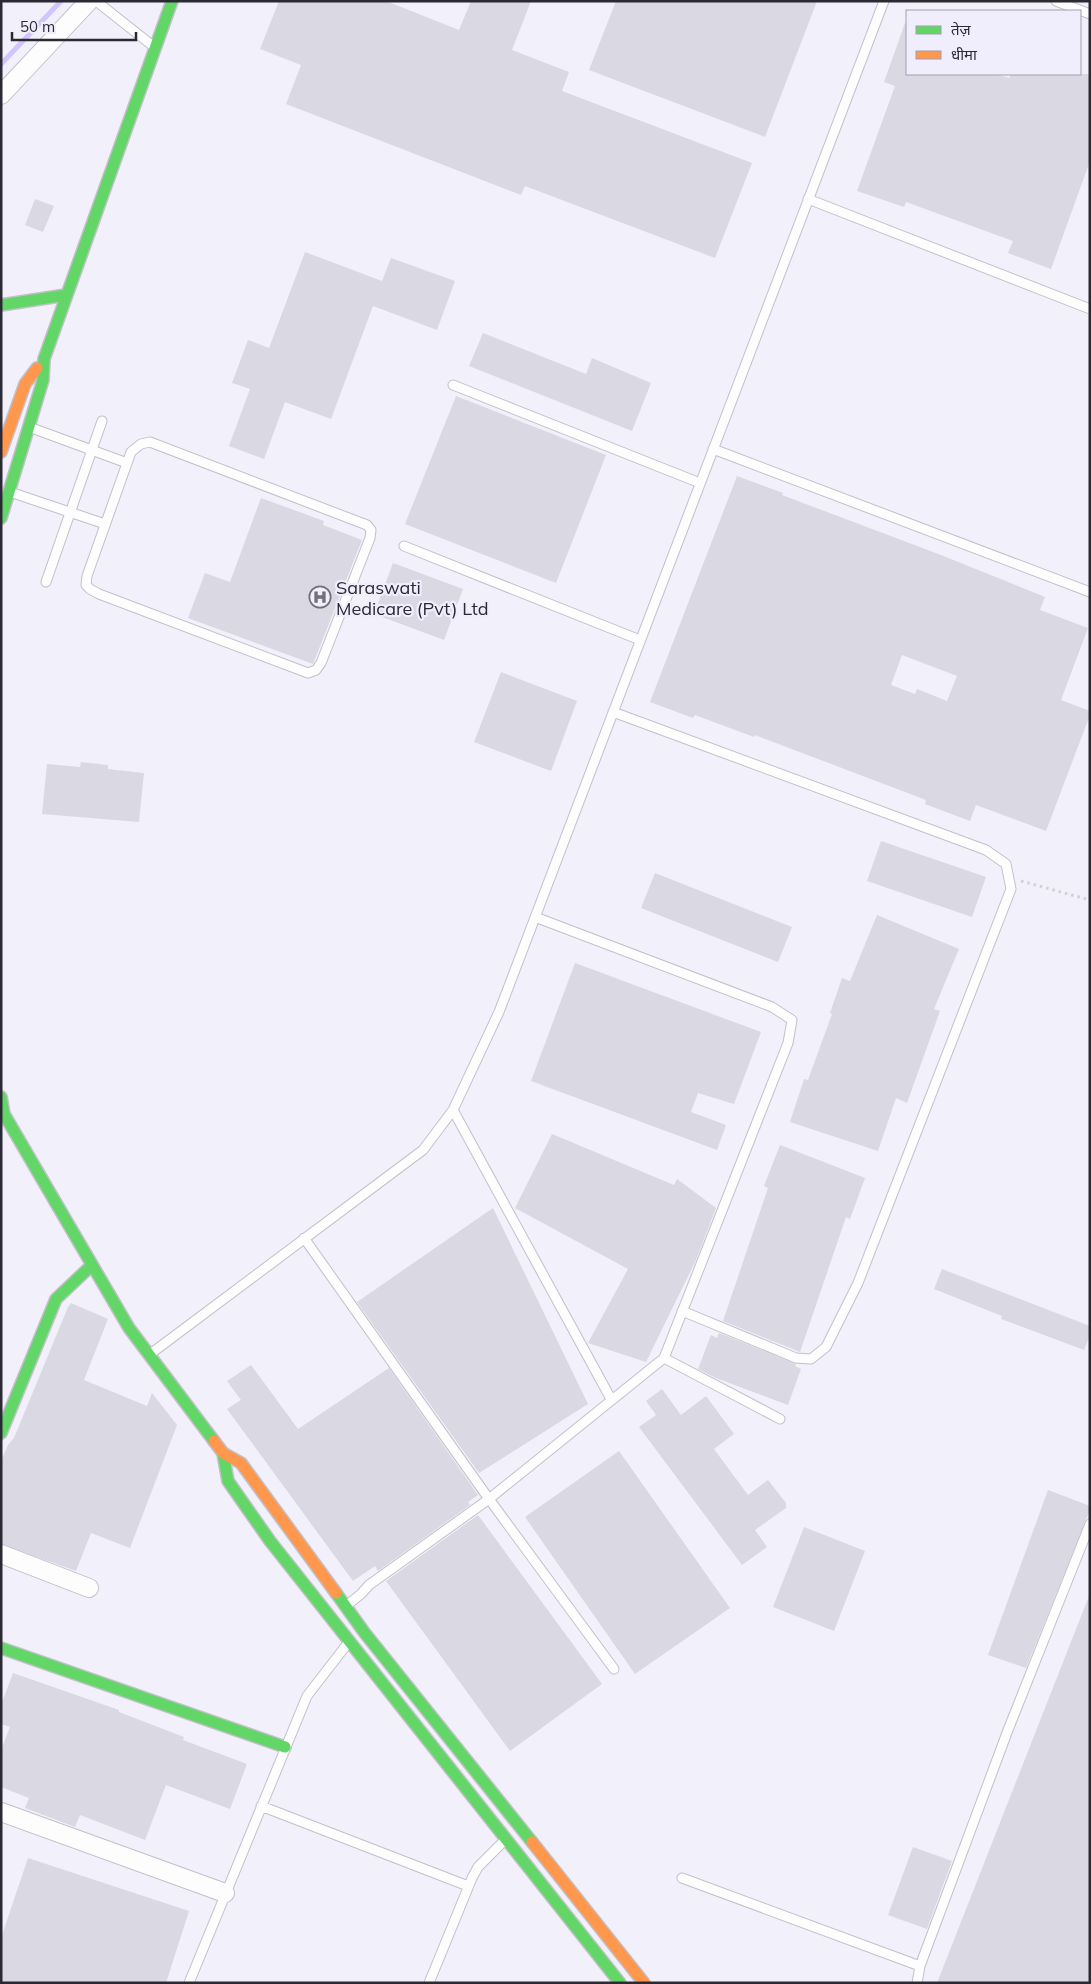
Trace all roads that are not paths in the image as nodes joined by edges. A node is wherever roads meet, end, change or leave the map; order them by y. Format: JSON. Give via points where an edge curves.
{"nodes":[{"id":1,"x":90,"y":1,"type":"edge"},
{"id":2,"x":96,"y":1,"type":"edge"},
{"id":3,"x":172,"y":1,"type":"edge"},
{"id":4,"x":884,"y":1,"type":"edge"},
{"id":5,"x":1056,"y":1,"type":"edge"},
{"id":6,"x":1080,"y":10,"type":"edge"},
{"id":7,"x":156,"y":48,"type":"junction"},
{"id":8,"x":1,"y":96,"type":"edge"},
{"id":9,"x":808,"y":199,"type":"junction"},
{"id":10,"x":66,"y":295,"type":"junction"},
{"id":11,"x":1,"y":305,"type":"edge"},
{"id":12,"x":1090,"y":310,"type":"edge"},
{"id":13,"x":44,"y":359,"type":"junction"},
{"id":14,"x":453,"y":385,"type":"dead end"},
{"id":15,"x":102,"y":421,"type":"dead end"},
{"id":16,"x":29,"y":427,"type":"junction"},
{"id":17,"x":713,"y":449,"type":"junction"},
{"id":18,"x":91,"y":450,"type":"junction"},
{"id":19,"x":1,"y":452,"type":"edge"},
{"id":20,"x":127,"y":463,"type":"junction"},
{"id":21,"x":700,"y":483,"type":"junction"},
{"id":22,"x":9,"y":492,"type":"junction"},
{"id":23,"x":70,"y":512,"type":"junction"},
{"id":24,"x":1,"y":518,"type":"edge"},
{"id":25,"x":105,"y":524,"type":"junction"},
{"id":26,"x":404,"y":546,"type":"dead end"},
{"id":27,"x":46,"y":582,"type":"dead end"},
{"id":28,"x":1090,"y":592,"type":"edge"},
{"id":29,"x":640,"y":640,"type":"junction"},
{"id":30,"x":613,"y":712,"type":"junction"},
{"id":31,"x":535,"y":917,"type":"junction"},
{"id":32,"x":1,"y":1097,"type":"edge"},
{"id":33,"x":453,"y":1110,"type":"junction"},
{"id":34,"x":304,"y":1238,"type":"junction"},
{"id":35,"x":92,"y":1265,"type":"junction"},
{"id":36,"x":682,"y":1311,"type":"junction"},
{"id":37,"x":149,"y":1355,"type":"junction"},
{"id":38,"x":664,"y":1358,"type":"junction"},
{"id":39,"x":611,"y":1399,"type":"junction"},
{"id":40,"x":780,"y":1419,"type":"dead end"},
{"id":41,"x":1,"y":1433,"type":"edge"},
{"id":42,"x":223,"y":1453,"type":"junction"},
{"id":43,"x":489,"y":1499,"type":"junction"},
{"id":44,"x":1090,"y":1524,"type":"edge"},
{"id":45,"x":1,"y":1554,"type":"edge"},
{"id":46,"x":89,"y":1588,"type":"dead end"},
{"id":47,"x":346,"y":1606,"type":"junction"},
{"id":48,"x":364,"y":1632,"type":"junction"},
{"id":49,"x":349,"y":1643,"type":"junction"},
{"id":50,"x":1,"y":1648,"type":"edge"},
{"id":51,"x":614,"y":1669,"type":"dead end"},
{"id":52,"x":285,"y":1747,"type":"junction"},
{"id":53,"x":261,"y":1806,"type":"junction"},
{"id":54,"x":1,"y":1812,"type":"edge"},
{"id":55,"x":506,"y":1840,"type":"junction"},
{"id":56,"x":682,"y":1878,"type":"dead end"},
{"id":57,"x":468,"y":1886,"type":"junction"},
{"id":58,"x":225,"y":1893,"type":"junction"},
{"id":59,"x":920,"y":1966,"type":"junction"},
{"id":60,"x":189,"y":1983,"type":"edge"},
{"id":61,"x":429,"y":1983,"type":"edge"},
{"id":62,"x":620,"y":1983,"type":"edge"},
{"id":63,"x":644,"y":1983,"type":"edge"},
{"id":64,"x":917,"y":1983,"type":"edge"}],
"edges":[{"from":1,"to":8,"type":"street"},
{"from":2,"to":7,"type":"lane"},
{"from":3,"to":7,"type":"street"},
{"from":4,"to":9,"type":"lane"},
{"from":5,"to":6,"type":"lane"},
{"from":7,"to":10,"type":"street"},
{"from":9,"to":12,"type":"lane"},
{"from":9,"to":17,"type":"lane"},
{"from":10,"to":11,"type":"street"},
{"from":10,"to":13,"type":"street"},
{"from":13,"to":16,"type":"street","via":[[43,380]]},
{"from":13,"to":19,"type":"street","via":[[25,384]]},
{"from":14,"to":21,"type":"lane"},
{"from":15,"to":18,"type":"lane"},
{"from":16,"to":18,"type":"lane"},
{"from":16,"to":22,"type":"street"},
{"from":17,"to":21,"type":"lane"},
{"from":17,"to":28,"type":"lane"},
{"from":18,"to":20,"type":"lane"},
{"from":18,"to":23,"type":"lane"},
{"from":20,"to":25,"type":"lane"},
{"from":20,"to":25,"type":"lane","via":[[136,447],[150,442],[367,525],[371,530],[370,538],[322,663],[308,673],[90,589],[86,585],[87,576]]},
{"from":21,"to":29,"type":"lane"},
{"from":22,"to":23,"type":"lane"},
{"from":22,"to":24,"type":"street"},
{"from":23,"to":25,"type":"lane"},
{"from":23,"to":27,"type":"lane"},
{"from":26,"to":29,"type":"lane"},
{"from":29,"to":30,"type":"lane"},
{"from":30,"to":31,"type":"lane"},
{"from":30,"to":36,"type":"lane","via":[[986,850],[1006,864],[1011,889],[858,1283],[826,1347],[811,1359],[796,1358]]},
{"from":31,"to":33,"type":"lane","via":[[499,1012]]},
{"from":31,"to":36,"type":"lane","via":[[772,1007],[792,1020],[788,1043]]},
{"from":32,"to":35,"type":"street","via":[[4,1114]]},
{"from":33,"to":34,"type":"lane","via":[[423,1150]]},
{"from":33,"to":39,"type":"lane"},
{"from":34,"to":37,"type":"lane"},
{"from":34,"to":43,"type":"lane"},
{"from":35,"to":37,"type":"street"},
{"from":35,"to":41,"type":"street","via":[[56,1299]]},
{"from":36,"to":38,"type":"lane"},
{"from":37,"to":42,"type":"street"},
{"from":38,"to":39,"type":"lane"},
{"from":38,"to":40,"type":"lane"},
{"from":39,"to":43,"type":"lane"},
{"from":42,"to":47,"type":"street","via":[[241,1463]]},
{"from":42,"to":49,"type":"street","via":[[228,1481]]},
{"from":43,"to":47,"type":"lane","via":[[368,1585]]},
{"from":43,"to":51,"type":"lane"},
{"from":44,"to":59,"type":"lane","via":[[1008,1730]]},
{"from":45,"to":46,"type":"street"},
{"from":47,"to":48,"type":"street"},
{"from":48,"to":49,"type":"lane"},
{"from":48,"to":63,"type":"street"},
{"from":49,"to":52,"type":"lane","via":[[307,1696]]},
{"from":49,"to":55,"type":"street"},
{"from":50,"to":52,"type":"street"},
{"from":52,"to":53,"type":"lane"},
{"from":53,"to":57,"type":"lane"},
{"from":53,"to":58,"type":"lane"},
{"from":54,"to":58,"type":"street"},
{"from":55,"to":57,"type":"lane","via":[[478,1866]]},
{"from":55,"to":62,"type":"street"},
{"from":56,"to":59,"type":"lane"},
{"from":57,"to":61,"type":"lane"},
{"from":58,"to":60,"type":"lane"},
{"from":59,"to":64,"type":"lane"}]}
